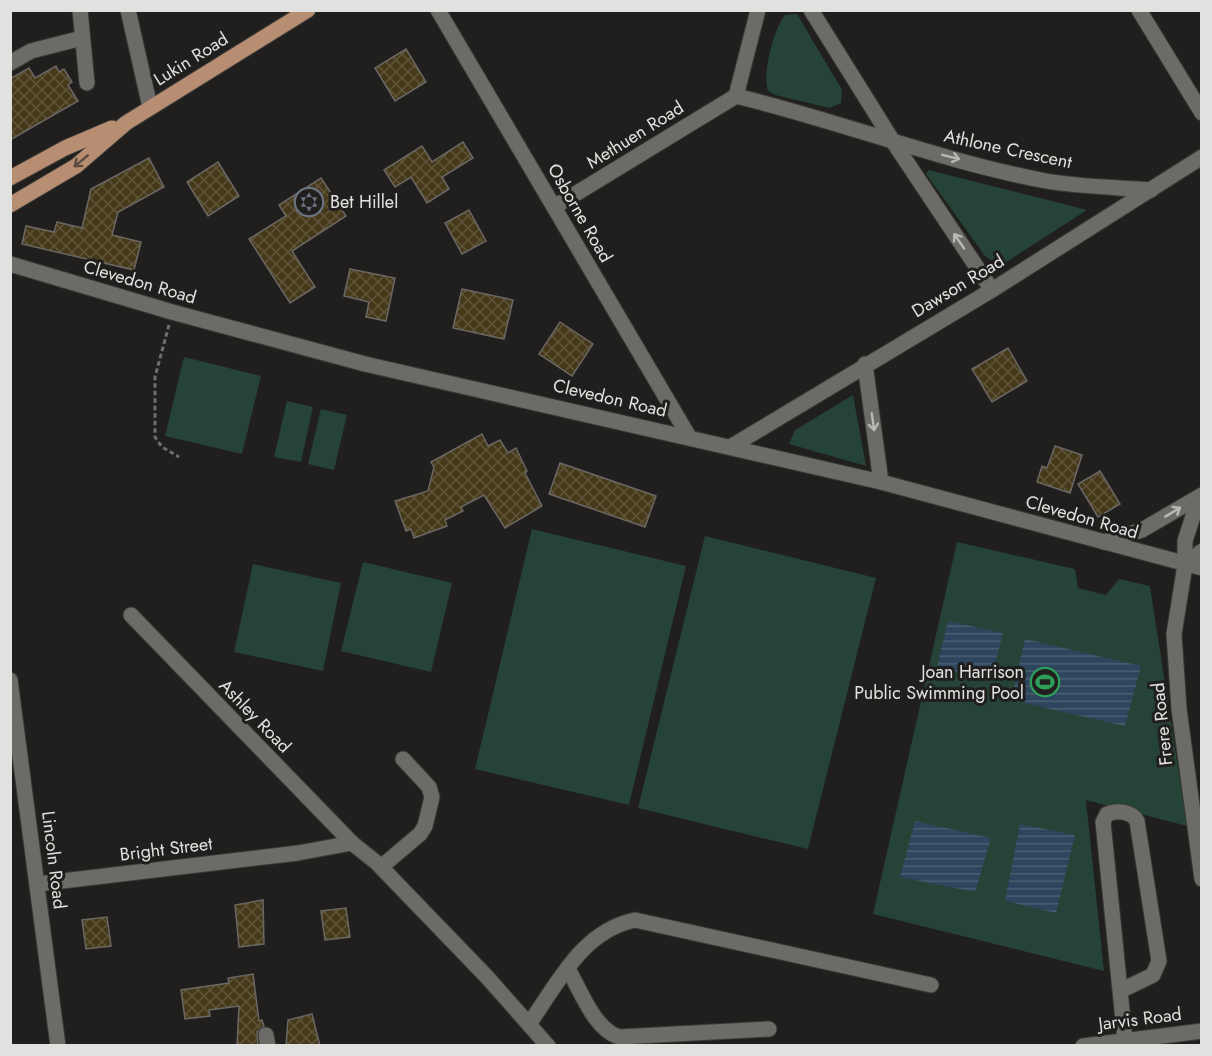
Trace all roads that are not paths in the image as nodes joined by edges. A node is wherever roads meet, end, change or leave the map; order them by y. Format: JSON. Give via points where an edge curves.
{"nodes":[{"id":1,"x":80,"y":10,"type":"edge"},
{"id":2,"x":128,"y":10,"type":"edge"},
{"id":3,"x":308,"y":10,"type":"edge"},
{"id":4,"x":438,"y":10,"type":"edge"},
{"id":5,"x":758,"y":10,"type":"edge"},
{"id":6,"x":811,"y":10,"type":"edge"},
{"id":7,"x":1139,"y":10,"type":"edge"},
{"id":8,"x":82,"y":38,"type":"junction"},
{"id":9,"x":10,"y":63,"type":"edge"},
{"id":10,"x":87,"y":83,"type":"dead end"},
{"id":11,"x":736,"y":96,"type":"junction"},
{"id":12,"x":150,"y":107,"type":"junction"},
{"id":13,"x":1202,"y":113,"type":"edge"},
{"id":14,"x":126,"y":123,"type":"junction"},
{"id":15,"x":894,"y":143,"type":"junction"},
{"id":16,"x":1202,"y":158,"type":"edge"},
{"id":17,"x":10,"y":178,"type":"edge"},
{"id":18,"x":1151,"y":190,"type":"junction"},
{"id":19,"x":10,"y":205,"type":"edge"},
{"id":20,"x":554,"y":207,"type":"junction"},
{"id":21,"x":10,"y":264,"type":"edge"},
{"id":22,"x":992,"y":290,"type":"junction"},
{"id":23,"x":865,"y":364,"type":"junction"},
{"id":24,"x":688,"y":435,"type":"junction"},
{"id":25,"x":732,"y":446,"type":"junction"},
{"id":26,"x":881,"y":482,"type":"junction"},
{"id":27,"x":1202,"y":495,"type":"edge"},
{"id":28,"x":1202,"y":504,"type":"edge"},
{"id":29,"x":1104,"y":542,"type":"junction"},
{"id":30,"x":1202,"y":551,"type":"edge"},
{"id":31,"x":1185,"y":565,"type":"junction"},
{"id":32,"x":1202,"y":568,"type":"edge"},
{"id":33,"x":131,"y":615,"type":"dead end"},
{"id":34,"x":10,"y":680,"type":"edge"},
{"id":35,"x":404,"y":759,"type":"dead end"},
{"id":36,"x":352,"y":843,"type":"junction"},
{"id":37,"x":381,"y":867,"type":"junction"},
{"id":38,"x":1202,"y":879,"type":"edge"},
{"id":39,"x":37,"y":884,"type":"junction"},
{"id":40,"x":568,"y":969,"type":"junction"},
{"id":41,"x":931,"y":985,"type":"dead end"},
{"id":42,"x":1120,"y":991,"type":"junction"},
{"id":43,"x":530,"y":1024,"type":"junction"},
{"id":44,"x":769,"y":1029,"type":"dead end"},
{"id":45,"x":1202,"y":1031,"type":"edge"},
{"id":46,"x":1125,"y":1040,"type":"junction"},
{"id":47,"x":58,"y":1046,"type":"edge"},
{"id":48,"x":548,"y":1046,"type":"edge"},
{"id":49,"x":1083,"y":1046,"type":"edge"}],
"edges":[{"from":1,"to":8,"type":"street"},
{"from":2,"to":12,"type":"street"},
{"from":3,"to":12,"type":"main road","name":"Lukin Road"},
{"from":4,"to":20,"type":"street","name":"Osborne Road"},
{"from":5,"to":11,"type":"street"},
{"from":6,"to":15,"type":"street"},
{"from":7,"to":13,"type":"street"},
{"from":8,"to":9,"type":"street","via":[[31,51]]},
{"from":8,"to":10,"type":"street"},
{"from":11,"to":15,"type":"street"},
{"from":11,"to":20,"type":"street","name":"Methuen Road"},
{"from":12,"to":14,"type":"main road","name":"Lukin Road"},
{"from":14,"to":17,"type":"main road","name":"Lukin Road","via":[[65,148]]},
{"from":14,"to":19,"type":"main road","name":"Lukin Road","one_way":true,"via":[[76,166]]},
{"from":15,"to":18,"type":"street","name":"Athlone Crescent","one_way":true,"via":[[1047,181]]},
{"from":22,"to":15,"type":"street","one_way":true},
{"from":16,"to":18,"type":"street","name":"Dawson Road"},
{"from":18,"to":22,"type":"street","name":"Dawson Road"},
{"from":20,"to":24,"type":"street","name":"Osborne Road"},
{"from":21,"to":24,"type":"street","name":"Clevedon Road","via":[[365,364]]},
{"from":22,"to":23,"type":"street","name":"Dawson Road"},
{"from":23,"to":25,"type":"street","name":"Dawson Road"},
{"from":23,"to":26,"type":"street","one_way":true},
{"from":24,"to":25,"type":"street","name":"Clevedon Road"},
{"from":25,"to":26,"type":"street","name":"Clevedon Road"},
{"from":26,"to":29,"type":"street","name":"Clevedon Road"},
{"from":29,"to":27,"type":"street","one_way":true,"via":[[1142,530]]},
{"from":28,"to":31,"type":"street","name":"Frere Road","via":[[1193,516],[1185,542]]},
{"from":29,"to":31,"type":"street","name":"Clevedon Road"},
{"from":30,"to":31,"type":"street"},
{"from":31,"to":32,"type":"street","name":"Clevedon Road"},
{"from":31,"to":38,"type":"street","name":"Frere Road","via":[[1174,634],[1176,671]]},
{"from":33,"to":36,"type":"street","name":"Ashley Road"},
{"from":34,"to":39,"type":"street","name":"Lincoln Road"},
{"from":35,"to":37,"type":"street","via":[[429,787],[432,797],[420,834]]},
{"from":36,"to":37,"type":"street","name":"Ashley Road"},
{"from":36,"to":39,"type":"street","name":"Bright Street"},
{"from":37,"to":43,"type":"street","name":"Ashley Road"},
{"from":39,"to":47,"type":"street","name":"Lincoln Road"},
{"from":40,"to":41,"type":"street","via":[[600,933],[635,920]]},
{"from":40,"to":43,"type":"street"},
{"from":40,"to":44,"type":"street","via":[[600,1025],[619,1037]]},
{"from":42,"to":42,"type":"street","via":[[1103,822],[1112,812],[1130,814],[1137,821],[1159,961],[1153,975]]},
{"from":42,"to":46,"type":"street"},
{"from":43,"to":48,"type":"street","name":"Ashley Road"},
{"from":45,"to":46,"type":"street","name":"Jarvis Road"},
{"from":46,"to":49,"type":"street","name":"Jarvis Road"}]}
